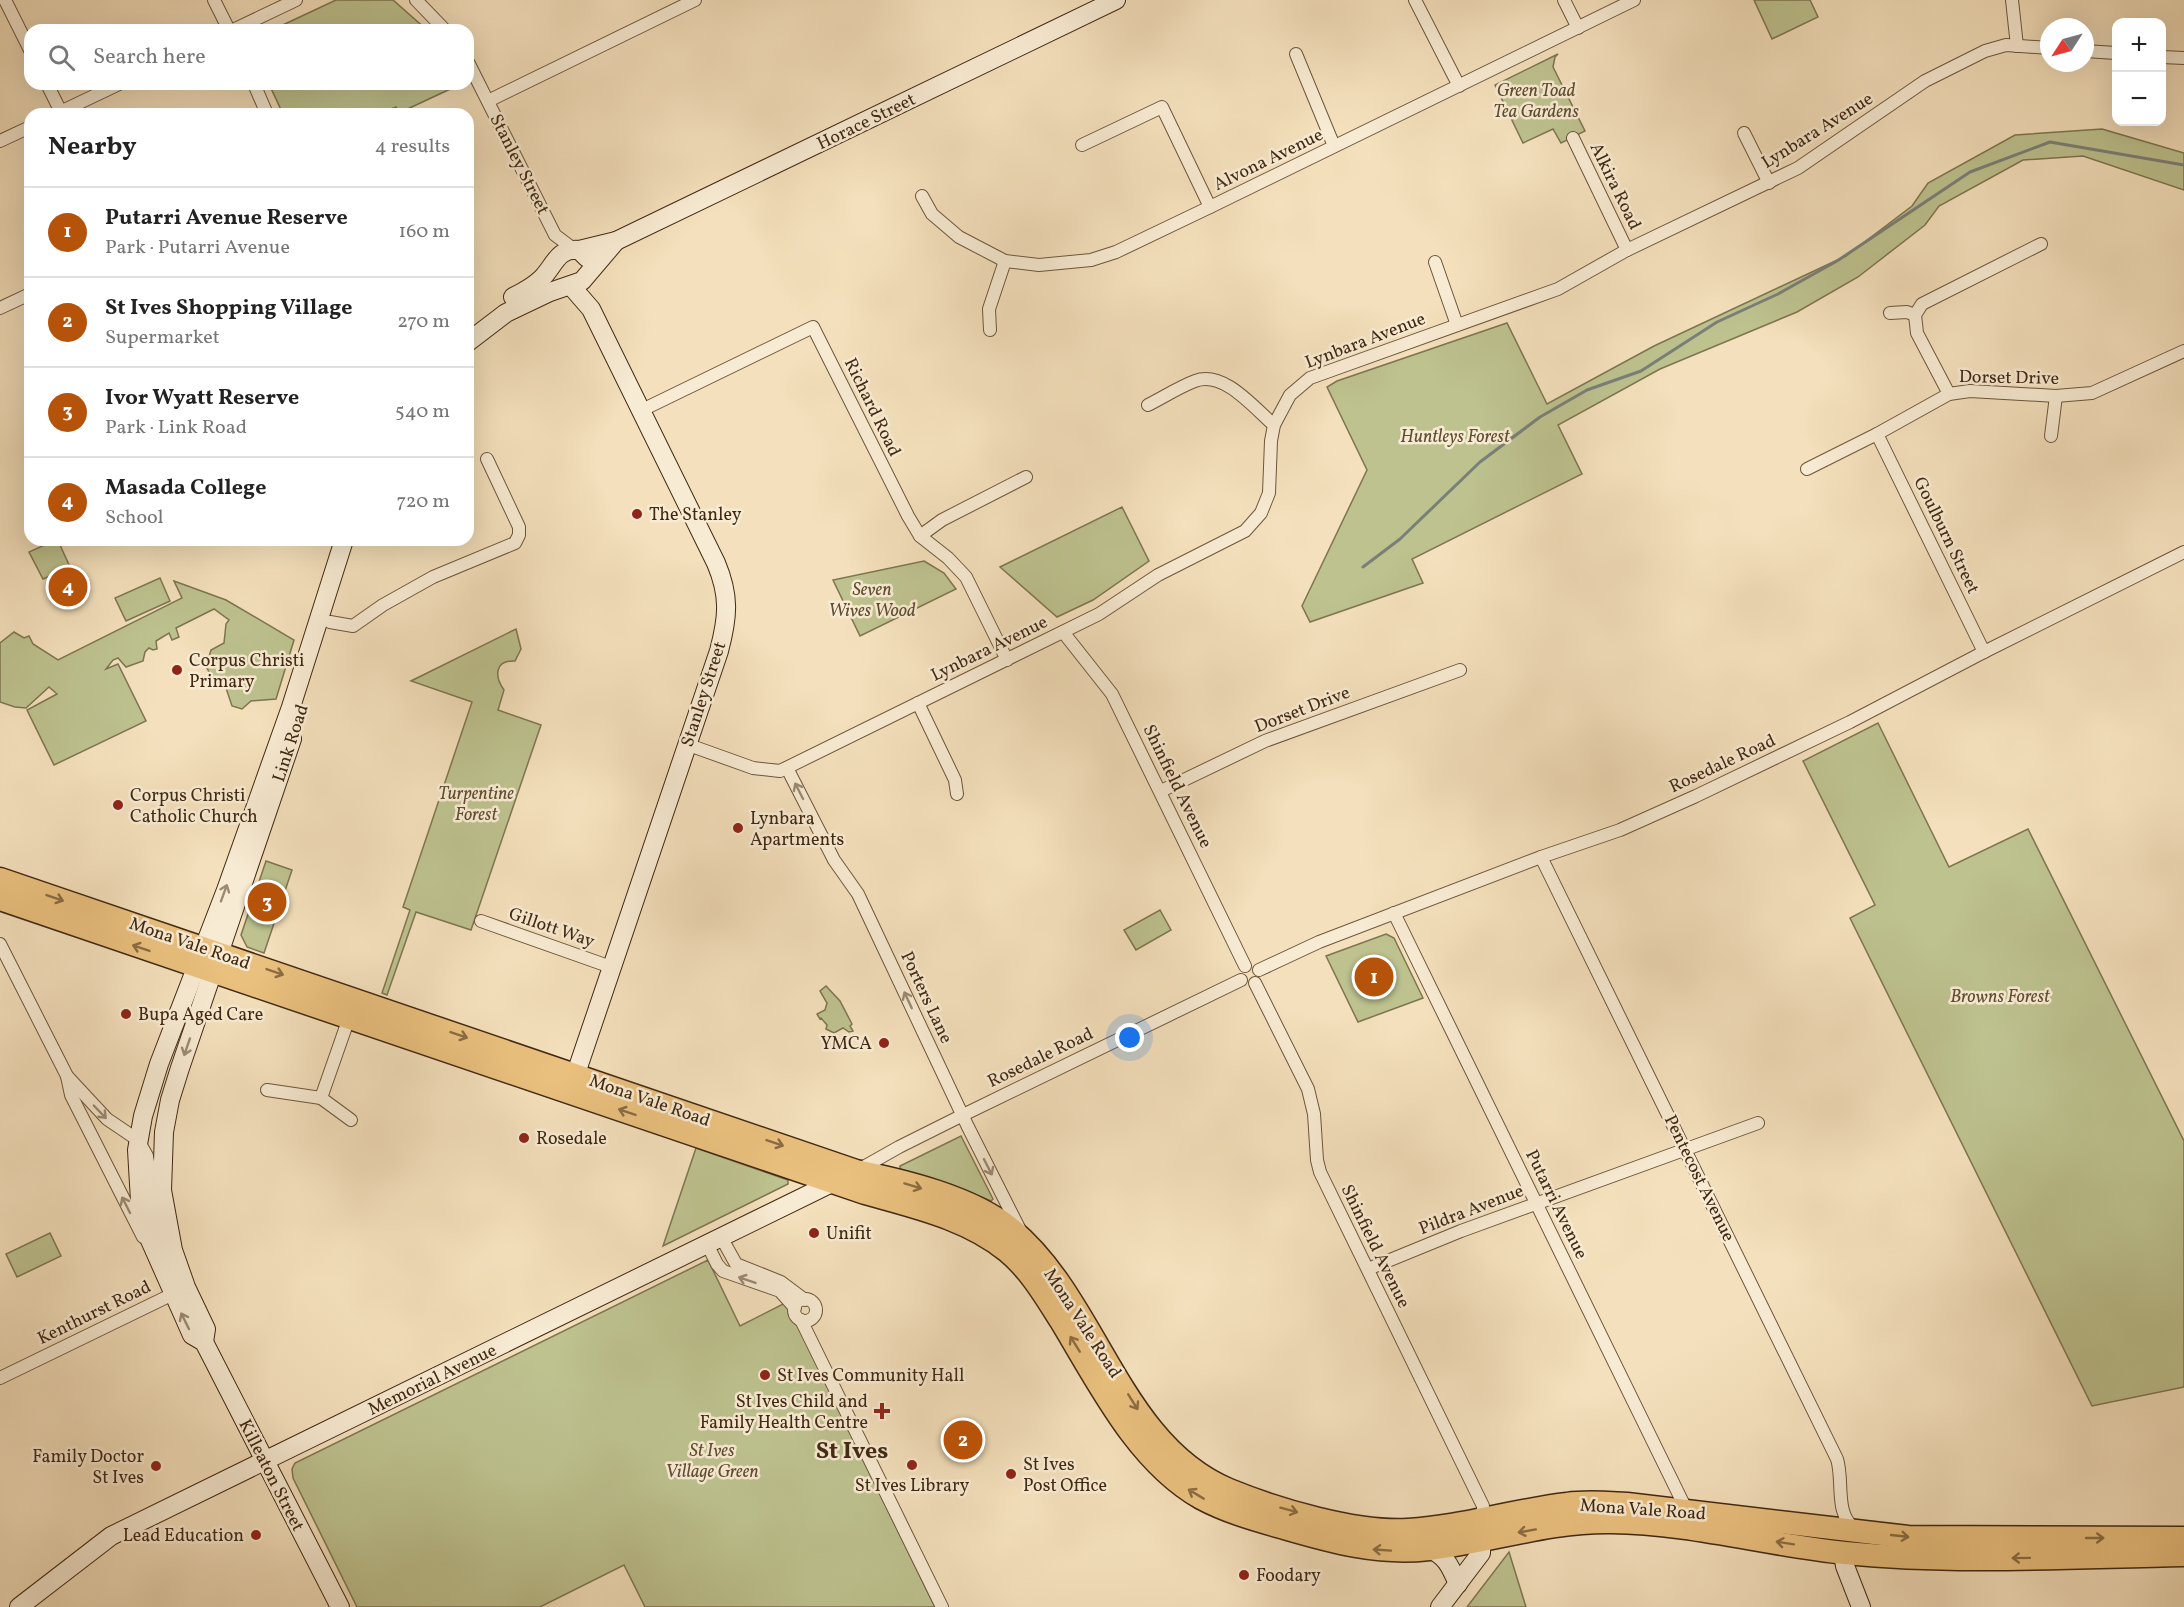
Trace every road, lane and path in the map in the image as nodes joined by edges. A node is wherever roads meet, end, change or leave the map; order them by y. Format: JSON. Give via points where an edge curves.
{"nodes":[{"id":1,"x":5,"y":0,"type":"edge"},
{"id":2,"x":213,"y":0,"type":"edge"},
{"id":3,"x":296,"y":0,"type":"edge"},
{"id":4,"x":416,"y":0,"type":"edge"},
{"id":5,"x":695,"y":0,"type":"edge"},
{"id":6,"x":1116,"y":0,"type":"edge"},
{"id":7,"x":1415,"y":0,"type":"edge"},
{"id":8,"x":1564,"y":0,"type":"edge"},
{"id":9,"x":1634,"y":0,"type":"edge"},
{"id":10,"x":2012,"y":0,"type":"edge"},
{"id":11,"x":227,"y":24,"type":"edge"},
{"id":12,"x":244,"y":24,"type":"edge"},
{"id":13,"x":439,"y":24,"type":"edge"},
{"id":14,"x":1578,"y":28,"type":"junction"},
{"id":15,"x":24,"y":38,"type":"edge"},
{"id":16,"x":2017,"y":46,"type":"junction"},
{"id":17,"x":2040,"y":47,"type":"edge"},
{"id":18,"x":2094,"y":52,"type":"edge"},
{"id":19,"x":2112,"y":53,"type":"edge"},
{"id":20,"x":1296,"y":54,"type":"dead end"},
{"id":21,"x":2166,"y":57,"type":"edge"},
{"id":22,"x":2184,"y":58,"type":"edge"},
{"id":23,"x":474,"y":74,"type":"edge"},
{"id":24,"x":1459,"y":86,"type":"junction"},
{"id":25,"x":49,"y":90,"type":"edge"},
{"id":26,"x":106,"y":90,"type":"edge"},
{"id":27,"x":257,"y":90,"type":"edge"},
{"id":28,"x":488,"y":101,"type":"junction"},
{"id":29,"x":56,"y":108,"type":"edge"},
{"id":30,"x":69,"y":108,"type":"edge"},
{"id":31,"x":264,"y":108,"type":"edge"},
{"id":32,"x":24,"y":130,"type":"edge"},
{"id":33,"x":1743,"y":133,"type":"dead end"},
{"id":34,"x":1573,"y":138,"type":"dead end"},
{"id":35,"x":0,"y":141,"type":"edge"},
{"id":36,"x":1082,"y":145,"type":"dead end"},
{"id":37,"x":1334,"y":146,"type":"junction"},
{"id":38,"x":1769,"y":183,"type":"junction"},
{"id":39,"x":922,"y":196,"type":"dead end"},
{"id":40,"x":1210,"y":207,"type":"junction"},
{"id":41,"x":555,"y":235,"type":"junction"},
{"id":42,"x":616,"y":242,"type":"junction"},
{"id":43,"x":2041,"y":244,"type":"dead end"},
{"id":44,"x":577,"y":250,"type":"junction"},
{"id":45,"x":1626,"y":250,"type":"junction"},
{"id":46,"x":1005,"y":261,"type":"junction"},
{"id":47,"x":554,"y":262,"type":"junction"},
{"id":48,"x":1435,"y":262,"type":"dead end"},
{"id":49,"x":578,"y":280,"type":"junction"},
{"id":50,"x":24,"y":297,"type":"edge"},
{"id":51,"x":0,"y":308,"type":"edge"},
{"id":52,"x":1890,"y":313,"type":"dead end"},
{"id":53,"x":1915,"y":315,"type":"junction"},
{"id":54,"x":474,"y":324,"type":"edge"},
{"id":55,"x":1457,"y":325,"type":"junction"},
{"id":56,"x":990,"y":330,"type":"dead end"},
{"id":57,"x":474,"y":337,"type":"edge"},
{"id":58,"x":2184,"y":351,"type":"edge"},
{"id":59,"x":1949,"y":394,"type":"junction"},
{"id":60,"x":2056,"y":396,"type":"junction"},
{"id":61,"x":1148,"y":405,"type":"dead end"},
{"id":62,"x":640,"y":411,"type":"junction"},
{"id":63,"x":1274,"y":425,"type":"junction"},
{"id":64,"x":1877,"y":434,"type":"junction"},
{"id":65,"x":2051,"y":436,"type":"dead end"},
{"id":66,"x":487,"y":459,"type":"dead end"},
{"id":67,"x":1807,"y":469,"type":"dead end"},
{"id":68,"x":1026,"y":477,"type":"dead end"},
{"id":69,"x":920,"y":536,"type":"junction"},
{"id":70,"x":342,"y":546,"type":"edge"},
{"id":71,"x":354,"y":546,"type":"edge"},
{"id":72,"x":2184,"y":552,"type":"edge"},
{"id":73,"x":330,"y":622,"type":"junction"},
{"id":74,"x":1063,"y":632,"type":"junction"},
{"id":75,"x":1983,"y":652,"type":"junction"},
{"id":76,"x":1007,"y":660,"type":"junction"},
{"id":77,"x":1460,"y":670,"type":"dead end"},
{"id":78,"x":918,"y":703,"type":"junction"},
{"id":79,"x":686,"y":744,"type":"junction"},
{"id":80,"x":788,"y":768,"type":"junction"},
{"id":81,"x":1161,"y":791,"type":"junction"},
{"id":82,"x":957,"y":794,"type":"dead end"},
{"id":83,"x":1541,"y":858,"type":"junction"},
{"id":84,"x":0,"y":879,"type":"edge"},
{"id":85,"x":0,"y":892,"type":"edge"},
{"id":86,"x":0,"y":898,"type":"edge"},
{"id":87,"x":1394,"y":913,"type":"junction"},
{"id":88,"x":481,"y":921,"type":"dead end"},
{"id":89,"x":0,"y":944,"type":"edge"},
{"id":90,"x":208,"y":959,"type":"junction"},
{"id":91,"x":1245,"y":966,"type":"junction"},
{"id":92,"x":611,"y":967,"type":"junction"},
{"id":93,"x":1259,"y":970,"type":"junction"},
{"id":94,"x":1241,"y":980,"type":"junction"},
{"id":95,"x":1255,"y":983,"type":"junction"},
{"id":96,"x":349,"y":1018,"type":"junction"},
{"id":97,"x":67,"y":1076,"type":"junction"},
{"id":98,"x":573,"y":1083,"type":"junction"},
{"id":99,"x":267,"y":1090,"type":"dead end"},
{"id":100,"x":321,"y":1098,"type":"junction"},
{"id":101,"x":963,"y":1114,"type":"junction"},
{"id":102,"x":351,"y":1120,"type":"dead end"},
{"id":103,"x":1758,"y":1122,"type":"dead end"},
{"id":104,"x":138,"y":1140,"type":"junction"},
{"id":105,"x":1686,"y":1150,"type":"junction"},
{"id":106,"x":163,"y":1151,"type":"joint"},
{"id":107,"x":856,"y":1171,"type":"junction"},
{"id":108,"x":834,"y":1182,"type":"junction"},
{"id":109,"x":1537,"y":1203,"type":"junction"},
{"id":110,"x":714,"y":1240,"type":"junction"},
{"id":111,"x":1028,"y":1245,"type":"junction"},
{"id":112,"x":1368,"y":1269,"type":"junction"},
{"id":113,"x":179,"y":1291,"type":"junction"},
{"id":114,"x":805,"y":1300,"type":"junction"},
{"id":115,"x":795,"y":1308,"type":"junction"},
{"id":116,"x":805,"y":1320,"type":"junction"},
{"id":117,"x":0,"y":1378,"type":"edge"},
{"id":118,"x":265,"y":1461,"type":"junction"},
{"id":119,"x":1841,"y":1503,"type":"junction"},
{"id":120,"x":1688,"y":1511,"type":"junction"},
{"id":121,"x":1482,"y":1530,"type":"junction"},
{"id":122,"x":1843,"y":1530,"type":"junction"},
{"id":123,"x":2184,"y":1538,"type":"edge"},
{"id":124,"x":1429,"y":1549,"type":"junction"},
{"id":125,"x":1843,"y":1553,"type":"junction"},
{"id":126,"x":2184,"y":1555,"type":"edge"},
{"id":127,"x":1458,"y":1584,"type":"junction"},
{"id":128,"x":19,"y":1607,"type":"edge"},
{"id":129,"x":340,"y":1607,"type":"edge"},
{"id":130,"x":942,"y":1607,"type":"edge"},
{"id":131,"x":1440,"y":1607,"type":"edge"},
{"id":132,"x":1861,"y":1607,"type":"edge"}],
"edges":[{"from":1,"to":15,"type":"street"},
{"from":2,"to":11,"type":"street"},
{"from":3,"to":12,"type":"street"},
{"from":4,"to":13,"type":"street"},
{"from":5,"to":28,"type":"street"},
{"from":6,"to":42,"type":"main road","name":"Horace Street"},
{"from":7,"to":24,"type":"street"},
{"from":8,"to":14,"type":"street"},
{"from":9,"to":14,"type":"street","name":"Alvona Avenue"},
{"from":10,"to":16,"type":"street"},
{"from":14,"to":24,"type":"street","name":"Alvona Avenue"},
{"from":16,"to":17,"type":"street","name":"Lynbara Avenue"},
{"from":16,"to":38,"type":"street","name":"Lynbara Avenue","via":[[1993,48],[1935,75],[1798,168]]},
{"from":18,"to":19,"type":"street"},
{"from":20,"to":37,"type":"street"},
{"from":21,"to":22,"type":"street"},
{"from":23,"to":28,"type":"street","name":"Stanley Street"},
{"from":24,"to":37,"type":"street","name":"Alvona Avenue"},
{"from":25,"to":29,"type":"street"},
{"from":26,"to":30,"type":"street"},
{"from":27,"to":31,"type":"street"},
{"from":28,"to":41,"type":"street","name":"Stanley Street"},
{"from":32,"to":35,"type":"street"},
{"from":33,"to":38,"type":"street"},
{"from":34,"to":45,"type":"street","name":"Alkira Road"},
{"from":36,"to":40,"type":"street","via":[[1162,107]]},
{"from":37,"to":40,"type":"street","name":"Alvona Avenue"},
{"from":38,"to":45,"type":"street","name":"Lynbara Avenue"},
{"from":39,"to":46,"type":"street","name":"Alvona Avenue","via":[[932,214],[959,237]]},
{"from":40,"to":46,"type":"street","name":"Alvona Avenue","via":[[1091,260],[1039,265]]},
{"from":41,"to":44,"type":"street","name":"Stanley Street"},
{"from":41,"to":47,"type":"street","name":"Stanley Street"},
{"from":42,"to":44,"type":"main road","name":"Horace Street"},
{"from":42,"to":49,"type":"main road","name":"Horace Street"},
{"from":43,"to":53,"type":"street","via":[[1922,304]]},
{"from":44,"to":47,"type":"main road","via":[[563,252]]},
{"from":44,"to":49,"type":"main road","via":[[588,259]]},
{"from":45,"to":55,"type":"street","name":"Lynbara Avenue","via":[[1558,289]]},
{"from":46,"to":56,"type":"street","via":[[988,309]]},
{"from":47,"to":49,"type":"main road","via":[[555,277]]},
{"from":47,"to":54,"type":"main road","via":[[543,278]]},
{"from":48,"to":55,"type":"street"},
{"from":49,"to":57,"type":"main road","via":[[506,313]]},
{"from":49,"to":62,"type":"main road","name":"Stanley Street"},
{"from":50,"to":51,"type":"street"},
{"from":52,"to":53,"type":"street"},
{"from":53,"to":59,"type":"street","via":[[1917,333]]},
{"from":55,"to":63,"type":"street","name":"Lynbara Avenue","via":[[1310,378],[1290,395]]},
{"from":58,"to":60,"type":"street","name":"Dorset Drive","via":[[2092,393]]},
{"from":59,"to":60,"type":"street","name":"Dorset Drive","via":[[1970,391]]},
{"from":59,"to":64,"type":"street","name":"Dorset Drive"},
{"from":60,"to":65,"type":"street"},
{"from":61,"to":63,"type":"street","via":[[1197,380],[1209,378],[1230,387]]},
{"from":62,"to":69,"type":"street","name":"Richard Road","via":[[813,327]]},
{"from":62,"to":79,"type":"main road","name":"Stanley Street","via":[[716,563],[726,591],[724,632]]},
{"from":63,"to":74,"type":"street","name":"Lynbara Avenue","via":[[1269,493],[1261,513],[1250,526]]},
{"from":64,"to":67,"type":"street","name":"Dorset Drive"},
{"from":64,"to":75,"type":"street","name":"Goulburn Street"},
{"from":66,"to":73,"type":"street","via":[[519,526],[515,543],[433,577],[353,626]]},
{"from":68,"to":69,"type":"street","via":[[942,520]]},
{"from":69,"to":76,"type":"street","name":"Richard Road","via":[[966,577]]},
{"from":90,"to":70,"type":"main road","name":"Link Road","one_way":true},
{"from":71,"to":73,"type":"main road","name":"Link Road"},
{"from":72,"to":75,"type":"street","name":"Rosedale Road"},
{"from":73,"to":90,"type":"main road","name":"Link Road"},
{"from":74,"to":76,"type":"street","name":"Lynbara Avenue"},
{"from":74,"to":81,"type":"street","name":"Shinfield Avenue","via":[[1112,694]]},
{"from":75,"to":83,"type":"street","name":"Rosedale Road","via":[[1696,796],[1620,830]]},
{"from":76,"to":78,"type":"street","name":"Lynbara Avenue"},
{"from":77,"to":81,"type":"street","name":"Dorset Drive","via":[[1265,741]]},
{"from":78,"to":80,"type":"street","name":"Lynbara Avenue"},
{"from":78,"to":82,"type":"street","via":[[955,780]]},
{"from":79,"to":80,"type":"street","name":"Lynbara Avenue","via":[[762,770],[777,772]]},
{"from":79,"to":92,"type":"main road","name":"Stanley Street"},
{"from":101,"to":80,"type":"street","name":"Porters Lane","one_way":true,"via":[[858,894],[834,860]]},
{"from":81,"to":91,"type":"street","name":"Shinfield Avenue"},
{"from":83,"to":87,"type":"street","name":"Rosedale Road"},
{"from":83,"to":105,"type":"street","name":"Pentecost Avenue"},
{"from":84,"to":90,"type":"highway","name":"Mona Vale Road","one_way":true},
{"from":85,"to":86,"type":"street"},
{"from":90,"to":86,"type":"highway","name":"Mona Vale Road","one_way":true},
{"from":87,"to":93,"type":"street","name":"Rosedale Road"},
{"from":87,"to":109,"type":"street","name":"Putarri Avenue"},
{"from":88,"to":92,"type":"street","name":"Gillott Way"},
{"from":89,"to":97,"type":"street","name":"Killeaton Street"},
{"from":90,"to":96,"type":"highway","name":"Mona Vale Road"},
{"from":90,"to":98,"type":"highway","name":"Mona Vale Road","one_way":true},
{"from":90,"to":104,"type":"main road","name":"Link Road","via":[[159,1064]]},
{"from":90,"to":106,"type":"main road","name":"Link Road","one_way":true,"via":[[170,1100]]},
{"from":91,"to":93,"type":"street"},
{"from":91,"to":94,"type":"street"},
{"from":92,"to":98,"type":"main road","name":"Stanley Street"},
{"from":93,"to":95,"type":"street"},
{"from":94,"to":95,"type":"street"},
{"from":94,"to":101,"type":"street","name":"Rosedale Road"},
{"from":95,"to":112,"type":"street","name":"Shinfield Avenue","via":[[1308,1089],[1320,1172]]},
{"from":96,"to":98,"type":"highway","name":"Mona Vale Road"},
{"from":96,"to":100,"type":"street"},
{"from":97,"to":104,"type":"street","name":"Killeaton Street","one_way":true,"via":[[107,1119]]},
{"from":113,"to":97,"type":"street","name":"Killeaton Street","one_way":true,"via":[[72,1095]]},
{"from":98,"to":107,"type":"highway","name":"Mona Vale Road","one_way":true},
{"from":108,"to":98,"type":"highway","name":"Mona Vale Road","one_way":true},
{"from":99,"to":100,"type":"street"},
{"from":100,"to":102,"type":"street"},
{"from":101,"to":107,"type":"street","name":"Rosedale Road"},
{"from":101,"to":111,"type":"street","name":"Porters Lane","one_way":true},
{"from":103,"to":105,"type":"street","name":"Pildra Avenue"},
{"from":104,"to":113,"type":"main road","name":"Killeaton Street","via":[[138,1182],[149,1238]]},
{"from":105,"to":109,"type":"street","name":"Pildra Avenue"},
{"from":105,"to":119,"type":"street","name":"Pentecost Avenue","via":[[1837,1459]]},
{"from":106,"to":113,"type":"main road","name":"Killeaton Street","via":[[162,1190]]},
{"from":107,"to":108,"type":"main road","name":"Memorial Avenue"},
{"from":107,"to":111,"type":"highway","name":"Mona Vale Road","one_way":true,"via":[[970,1205],[1010,1228]]},
{"from":108,"to":110,"type":"main road","name":"Memorial Avenue"},
{"from":124,"to":108,"type":"highway","name":"Mona Vale Road","one_way":true,"via":[[1381,1550],[1335,1542],[1255,1520],[1198,1496],[1161,1467],[1137,1441],[1039,1287],[1006,1251],[961,1223]]},
{"from":109,"to":112,"type":"street","name":"Pildra Avenue"},
{"from":109,"to":120,"type":"street","name":"Putarri Avenue"},
{"from":110,"to":114,"type":"street","via":[[736,1264],[781,1282]]},
{"from":115,"to":110,"type":"street","one_way":true,"via":[[780,1291],[723,1271],[717,1264]]},
{"from":110,"to":118,"type":"main road","name":"Memorial Avenue"},
{"from":111,"to":121,"type":"highway","name":"Mona Vale Road","one_way":true,"via":[[1053,1274],[1149,1425],[1172,1451],[1212,1482],[1287,1510],[1372,1529]]},
{"from":112,"to":121,"type":"street","name":"Shinfield Avenue","via":[[1483,1506]]},
{"from":113,"to":117,"type":"street","name":"Kenthurst Road"},
{"from":113,"to":118,"type":"main road","name":"Killeaton Street","via":[[192,1335],[204,1342]]},
{"from":114,"to":115,"type":"street"},
{"from":114,"to":116,"type":"street","via":[[816,1308],[815,1315]]},
{"from":115,"to":116,"type":"street","via":[[795,1315]]},
{"from":116,"to":130,"type":"street"},
{"from":118,"to":128,"type":"main road","name":"Memorial Avenue","via":[[111,1536]]},
{"from":118,"to":129,"type":"main road","name":"Killeaton Street"},
{"from":119,"to":122,"type":"street","name":"Pentecost Avenue"},
{"from":119,"to":122,"type":"street","name":"Pentecost Avenue","via":[[1848,1522]]},
{"from":120,"to":121,"type":"highway","name":"Mona Vale Road","via":[[1627,1504],[1566,1504]]},
{"from":120,"to":122,"type":"highway","name":"Mona Vale Road"},
{"from":121,"to":124,"type":"highway","name":"Mona Vale Road"},
{"from":125,"to":121,"type":"highway","name":"Mona Vale Road","one_way":true,"via":[[1694,1528],[1613,1521]]},
{"from":121,"to":127,"type":"main road","via":[[1481,1553]]},
{"from":122,"to":123,"type":"highway","name":"Mona Vale Road","one_way":true,"via":[[1930,1538]]},
{"from":122,"to":125,"type":"street","name":"Pentecost Avenue"},
{"from":124,"to":127,"type":"main road","via":[[1449,1564]]},
{"from":126,"to":125,"type":"highway","name":"Mona Vale Road","one_way":true,"via":[[1917,1559]]},
{"from":125,"to":132,"type":"main road","name":"Pentecost Avenue"},
{"from":127,"to":131,"type":"main road"}]}
